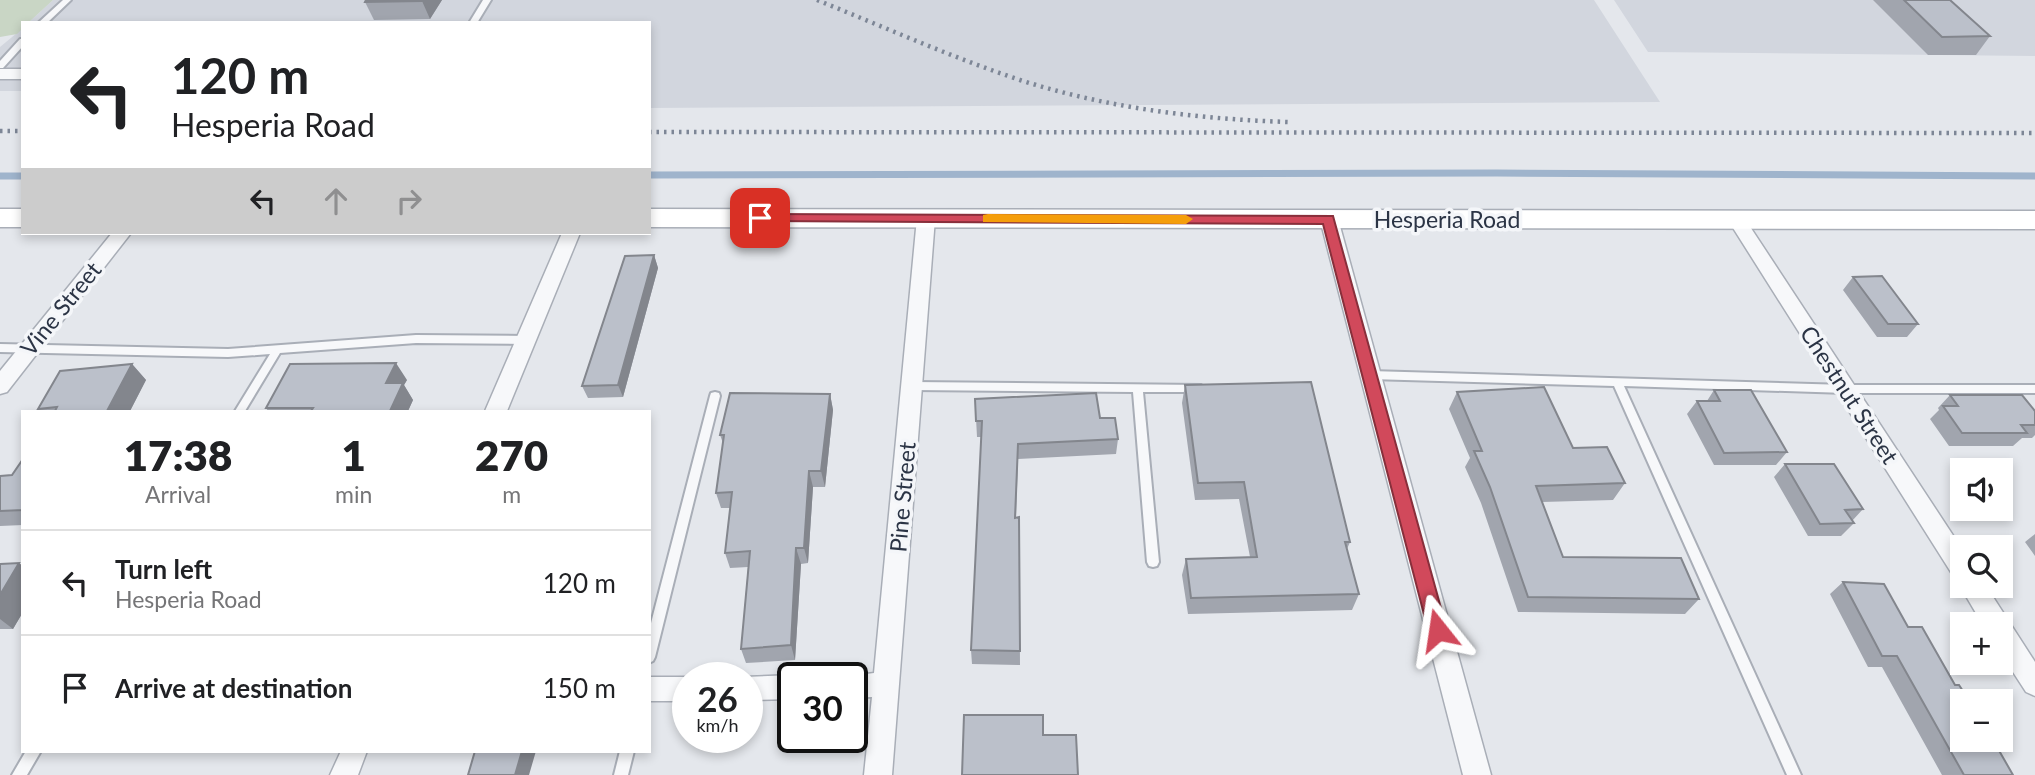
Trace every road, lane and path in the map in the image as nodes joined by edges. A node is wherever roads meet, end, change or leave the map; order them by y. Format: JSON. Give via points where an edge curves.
{"nodes":[{"id":1,"x":67,"y":0,"type":"edge"},
{"id":2,"x":487,"y":0,"type":"edge"},
{"id":3,"x":44,"y":21,"type":"edge"},
{"id":4,"x":473,"y":21,"type":"edge"},
{"id":5,"x":21,"y":43,"type":"edge"},
{"id":6,"x":0,"y":65,"type":"edge"},
{"id":7,"x":0,"y":74,"type":"edge"},
{"id":8,"x":21,"y":74,"type":"edge"},
{"id":9,"x":0,"y":218,"type":"edge"},
{"id":10,"x":21,"y":218,"type":"edge"},
{"id":11,"x":651,"y":218,"type":"edge"},
{"id":12,"x":926,"y":219,"type":"junction"},
{"id":13,"x":1329,"y":219,"type":"junction"},
{"id":14,"x":1737,"y":220,"type":"junction"},
{"id":15,"x":2035,"y":220,"type":"edge"},
{"id":16,"x":120,"y":235,"type":"edge"},
{"id":17,"x":570,"y":235,"type":"edge"},
{"id":18,"x":526,"y":340,"type":"junction"},
{"id":19,"x":0,"y":348,"type":"edge"},
{"id":20,"x":30,"y":348,"type":"junction"},
{"id":21,"x":277,"y":349,"type":"junction"},
{"id":22,"x":1370,"y":375,"type":"junction"},
{"id":23,"x":1617,"y":382,"type":"junction"},
{"id":24,"x":0,"y":386,"type":"edge"},
{"id":25,"x":913,"y":386,"type":"junction"},
{"id":26,"x":1207,"y":388,"type":"edge"},
{"id":27,"x":1846,"y":389,"type":"junction"},
{"id":28,"x":2035,"y":389,"type":"edge"},
{"id":29,"x":1139,"y":390,"type":"junction"},
{"id":30,"x":715,"y":396,"type":"dead end"},
{"id":31,"x":241,"y":410,"type":"edge"},
{"id":32,"x":496,"y":410,"type":"edge"},
{"id":33,"x":1950,"y":551,"type":"edge"},
{"id":34,"x":1153,"y":562,"type":"dead end"},
{"id":35,"x":651,"y":649,"type":"edge"},
{"id":36,"x":2013,"y":650,"type":"edge"},
{"id":37,"x":2035,"y":684,"type":"edge"},
{"id":38,"x":886,"y":685,"type":"junction"},
{"id":39,"x":868,"y":686,"type":"edge"},
{"id":40,"x":651,"y":689,"type":"edge"},
{"id":41,"x":672,"y":689,"type":"edge"},
{"id":42,"x":33,"y":753,"type":"edge"},
{"id":43,"x":353,"y":753,"type":"edge"},
{"id":44,"x":626,"y":753,"type":"edge"},
{"id":45,"x":19,"y":775,"type":"edge"},
{"id":46,"x":344,"y":775,"type":"edge"},
{"id":47,"x":621,"y":775,"type":"edge"},
{"id":48,"x":878,"y":775,"type":"edge"},
{"id":49,"x":1477,"y":775,"type":"edge"},
{"id":50,"x":1794,"y":775,"type":"edge"}],
"edges":[{"from":1,"to":3,"type":"lane"},
{"from":2,"to":4,"type":"lane"},
{"from":5,"to":6,"type":"lane"},
{"from":7,"to":8,"type":"street"},
{"from":9,"to":10,"type":"main road"},
{"from":11,"to":12,"type":"main road","name":"Hesperia Road"},
{"from":12,"to":13,"type":"main road","name":"Hesperia Road"},
{"from":12,"to":25,"type":"street","name":"Pine Street"},
{"from":13,"to":14,"type":"main road","name":"Hesperia Road"},
{"from":13,"to":22,"type":"street"},
{"from":14,"to":15,"type":"main road","name":"Hesperia Road"},
{"from":14,"to":27,"type":"street","name":"Chestnut Street"},
{"from":16,"to":20,"type":"street","name":"Vine Street"},
{"from":17,"to":18,"type":"street"},
{"from":18,"to":21,"type":"lane","via":[[416,339]]},
{"from":18,"to":32,"type":"street"},
{"from":19,"to":20,"type":"lane"},
{"from":20,"to":21,"type":"lane","via":[[147,353]]},
{"from":20,"to":24,"type":"street","name":"Vine Street"},
{"from":21,"to":31,"type":"lane"},
{"from":22,"to":23,"type":"lane"},
{"from":22,"to":49,"type":"street"},
{"from":23,"to":27,"type":"lane"},
{"from":23,"to":50,"type":"lane"},
{"from":25,"to":29,"type":"lane"},
{"from":25,"to":38,"type":"street","name":"Pine Street"},
{"from":26,"to":29,"type":"lane"},
{"from":27,"to":28,"type":"lane"},
{"from":27,"to":33,"type":"street","name":"Chestnut Street"},
{"from":29,"to":34,"type":"lane"},
{"from":30,"to":35,"type":"lane"},
{"from":36,"to":37,"type":"street"},
{"from":38,"to":39,"type":"street"},
{"from":38,"to":48,"type":"street","name":"Pine Street"},
{"from":40,"to":41,"type":"street"},
{"from":42,"to":45,"type":"lane"},
{"from":43,"to":46,"type":"street"},
{"from":44,"to":47,"type":"lane"}]}
